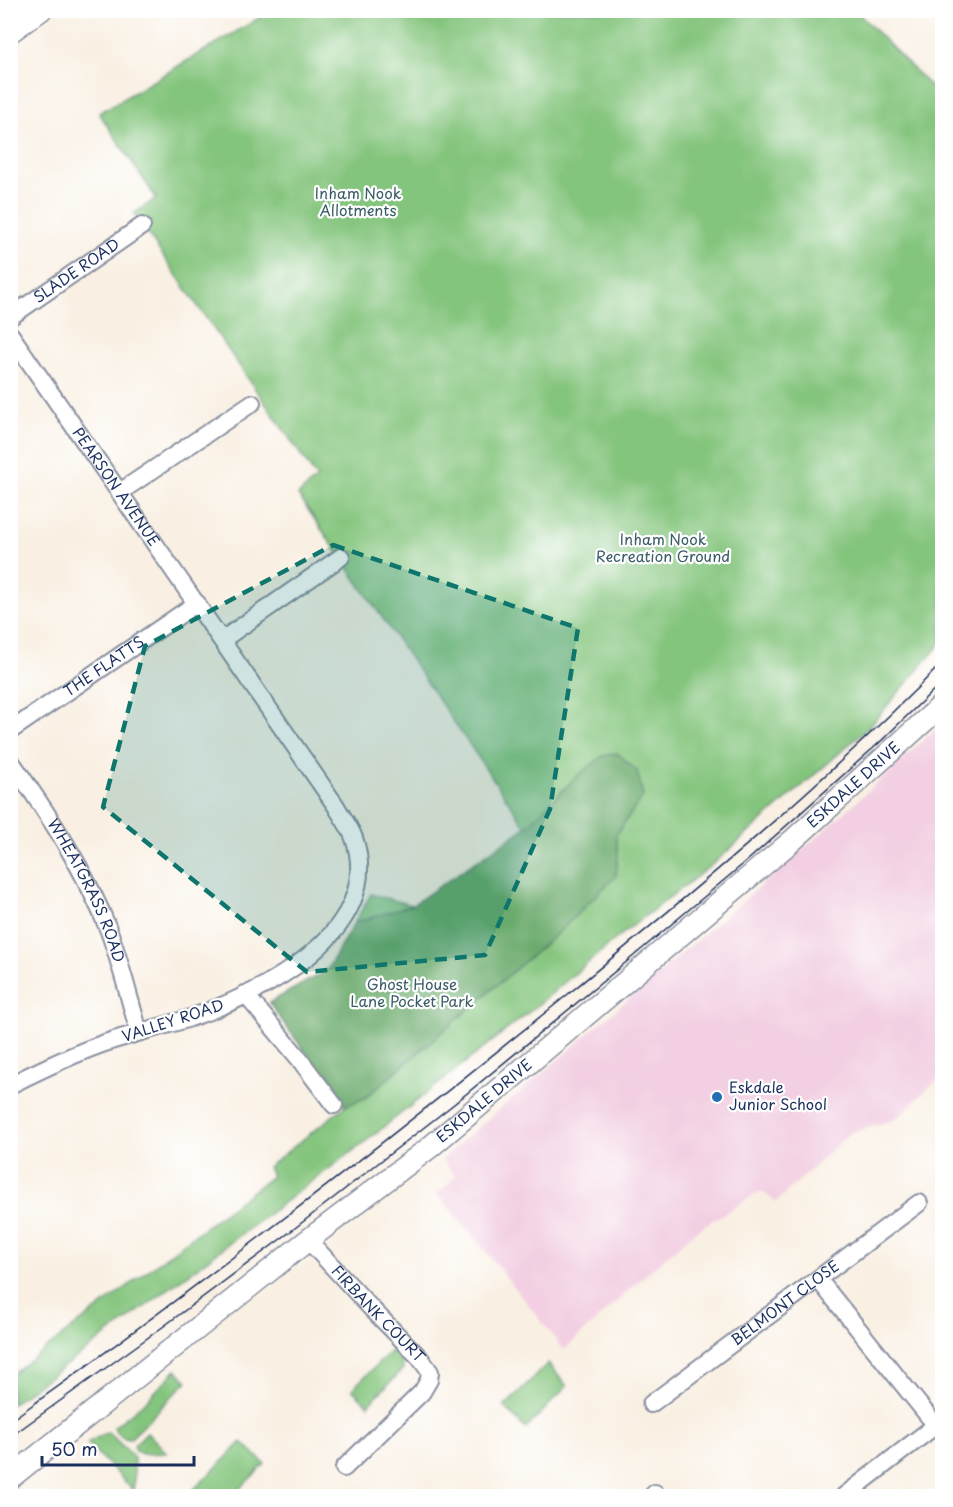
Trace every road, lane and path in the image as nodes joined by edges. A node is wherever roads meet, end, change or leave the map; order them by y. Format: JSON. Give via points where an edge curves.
{"nodes":[{"id":1,"x":41,"y":10,"type":"edge"},
{"id":2,"x":10,"y":32,"type":"edge"},
{"id":3,"x":142,"y":226,"type":"dead end"},
{"id":4,"x":10,"y":317,"type":"edge"},
{"id":5,"x":10,"y":334,"type":"edge"},
{"id":6,"x":252,"y":403,"type":"dead end"},
{"id":7,"x":120,"y":492,"type":"junction"},
{"id":8,"x":341,"y":557,"type":"dead end"},
{"id":9,"x":197,"y":603,"type":"junction"},
{"id":10,"x":222,"y":640,"type":"junction"},
{"id":11,"x":942,"y":705,"type":"edge"},
{"id":12,"x":10,"y":731,"type":"edge"},
{"id":13,"x":10,"y":760,"type":"edge"},
{"id":14,"x":358,"y":877,"type":"joint"},
{"id":15,"x":245,"y":994,"type":"junction"},
{"id":16,"x":139,"y":1032,"type":"junction"},
{"id":17,"x":10,"y":1085,"type":"edge"},
{"id":18,"x":334,"y":1105,"type":"dead end"},
{"id":19,"x":918,"y":1203,"type":"dead end"},
{"id":20,"x":308,"y":1240,"type":"junction"},
{"id":21,"x":818,"y":1280,"type":"junction"},
{"id":22,"x":651,"y":1404,"type":"dead end"},
{"id":23,"x":939,"y":1429,"type":"edge"},
{"id":24,"x":344,"y":1468,"type":"dead end"},
{"id":25,"x":10,"y":1478,"type":"edge"},
{"id":26,"x":844,"y":1497,"type":"edge"}],
"edges":[{"from":1,"to":2,"type":"street"},
{"from":3,"to":4,"type":"street","name":"SLADE ROAD"},
{"from":5,"to":7,"type":"street","name":"PEARSON AVENUE"},
{"from":6,"to":7,"type":"street"},
{"from":7,"to":9,"type":"street","name":"PEARSON AVENUE"},
{"from":8,"to":10,"type":"street"},
{"from":9,"to":10,"type":"street","name":"PEARSON AVENUE"},
{"from":9,"to":12,"type":"street","name":"THE FLATTS"},
{"from":10,"to":14,"type":"street","name":"PEARSON AVENUE","via":[[350,829],[357,852]]},
{"from":11,"to":20,"type":"street","name":"ESKDALE DRIVE","via":[[633,977],[403,1169]]},
{"from":13,"to":16,"type":"street","name":"WHEATGRASS ROAD","via":[[50,816],[79,867],[108,929]]},
{"from":14,"to":15,"type":"street","name":"VALLEY ROAD","via":[[353,900],[327,940],[305,959]]},
{"from":15,"to":16,"type":"street","name":"VALLEY ROAD","via":[[191,1017]]},
{"from":15,"to":18,"type":"street"},
{"from":16,"to":17,"type":"street","name":"VALLEY ROAD","via":[[71,1056]]},
{"from":19,"to":21,"type":"street","name":"BELMONT CLOSE"},
{"from":20,"to":24,"type":"street","name":"FIRBANK COURT","via":[[430,1372],[422,1392]]},
{"from":20,"to":25,"type":"street","name":"ESKDALE DRIVE"},
{"from":21,"to":22,"type":"street","name":"BELMONT CLOSE"},
{"from":21,"to":23,"type":"street"},
{"from":23,"to":26,"type":"street"}]}
